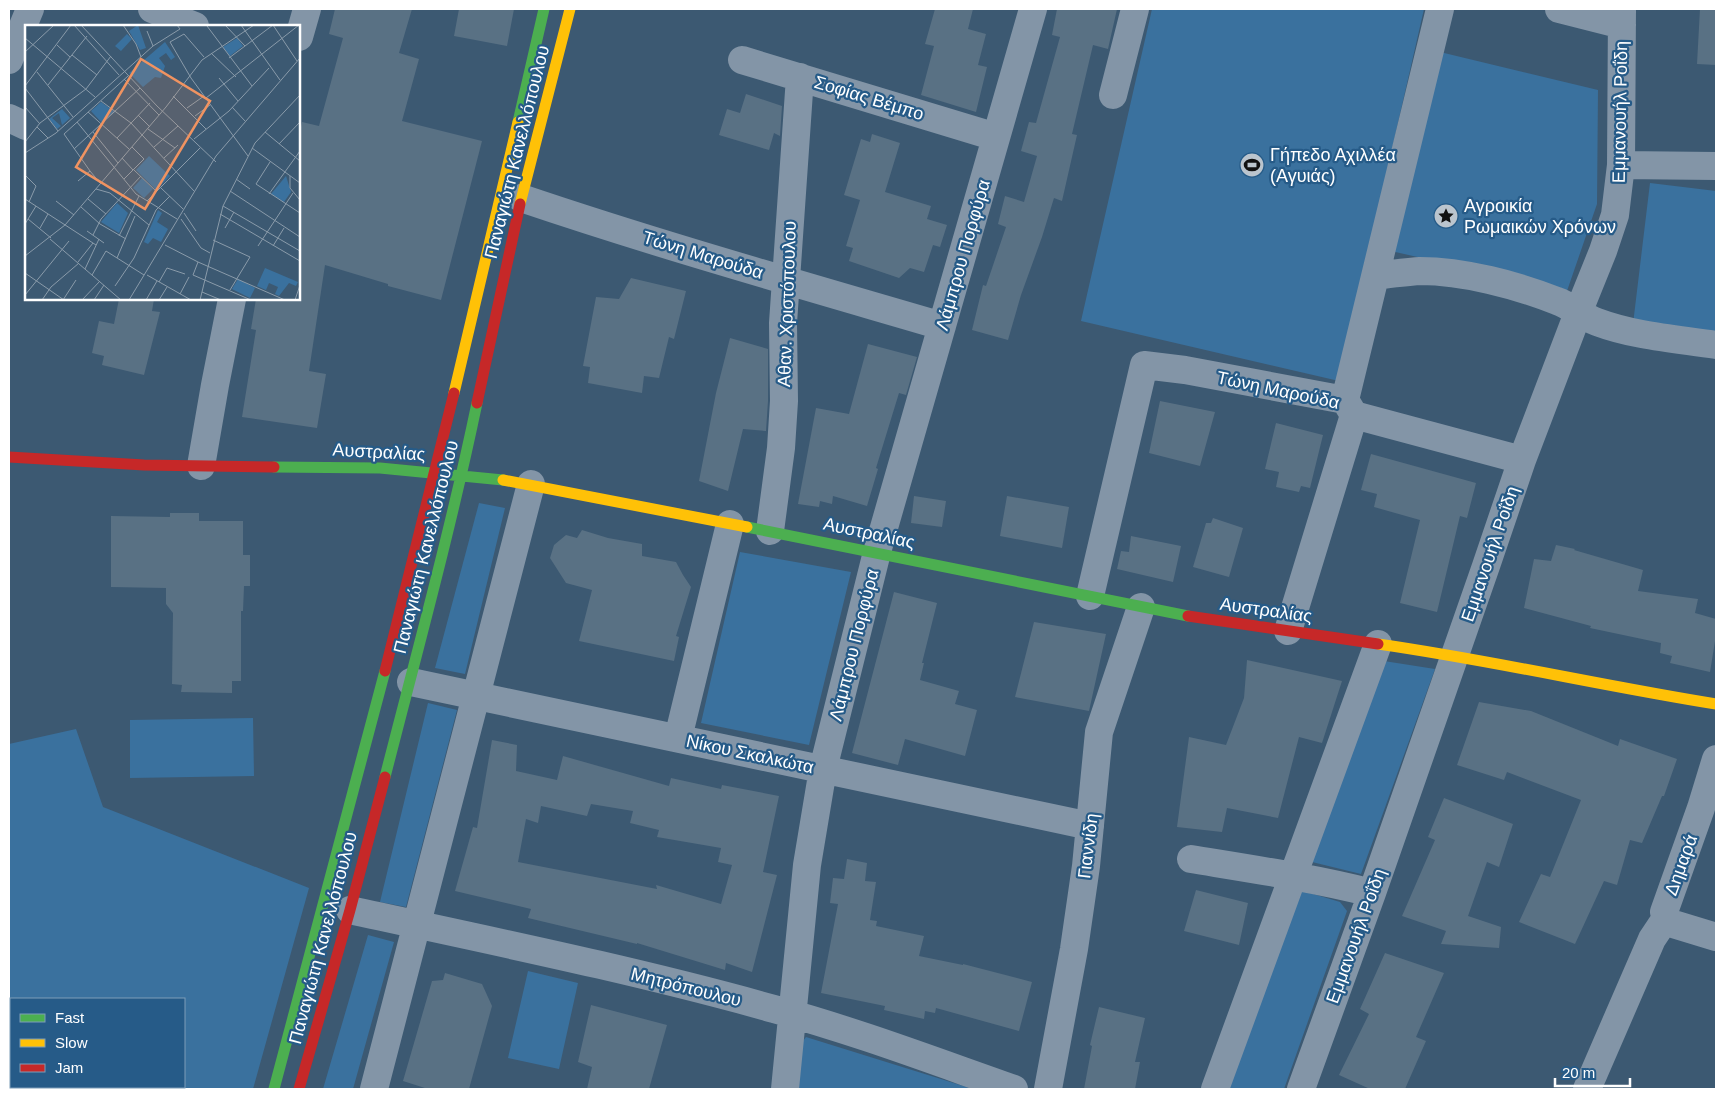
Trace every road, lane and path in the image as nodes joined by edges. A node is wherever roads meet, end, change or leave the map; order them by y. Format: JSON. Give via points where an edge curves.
{"nodes":[{"id":1,"x":30,"y":9,"type":"edge"},
{"id":2,"x":152,"y":9,"type":"edge"},
{"id":3,"x":307,"y":9,"type":"edge"},
{"id":4,"x":544,"y":9,"type":"edge"},
{"id":5,"x":570,"y":9,"type":"edge"},
{"id":6,"x":1032,"y":9,"type":"edge"},
{"id":7,"x":1136,"y":9,"type":"edge"},
{"id":8,"x":1440,"y":9,"type":"edge"},
{"id":9,"x":1559,"y":9,"type":"edge"},
{"id":10,"x":1622,"y":17,"type":"edge"},
{"id":11,"x":192,"y":25,"type":"edge"},
{"id":12,"x":300,"y":34,"type":"edge"},
{"id":13,"x":9,"y":60,"type":"edge"},
{"id":14,"x":742,"y":60,"type":"dead end"},
{"id":15,"x":800,"y":77,"type":"junction"},
{"id":16,"x":1113,"y":95,"type":"dead end"},
{"id":17,"x":9,"y":118,"type":"edge"},
{"id":18,"x":25,"y":126,"type":"edge"},
{"id":19,"x":996,"y":137,"type":"junction"},
{"id":20,"x":1621,"y":165,"type":"junction"},
{"id":21,"x":1716,"y":166,"type":"edge"},
{"id":22,"x":521,"y":198,"type":"junction"},
{"id":23,"x":1375,"y":276,"type":"junction"},
{"id":24,"x":786,"y":280,"type":"junction"},
{"id":25,"x":232,"y":300,"type":"edge"},
{"id":26,"x":1578,"y":312,"type":"junction"},
{"id":27,"x":942,"y":326,"type":"junction"},
{"id":28,"x":1716,"y":345,"type":"edge"},
{"id":29,"x":1349,"y":408,"type":"junction"},
{"id":30,"x":9,"y":457,"type":"edge"},
{"id":31,"x":1522,"y":460,"type":"junction"},
{"id":32,"x":201,"y":466,"type":"junction"},
{"id":33,"x":435,"y":473,"type":"junction"},
{"id":34,"x":462,"y":475,"type":"junction"},
{"id":35,"x":531,"y":484,"type":"junction"},
{"id":36,"x":730,"y":524,"type":"junction"},
{"id":37,"x":770,"y":531,"type":"junction"},
{"id":38,"x":877,"y":552,"type":"junction"},
{"id":39,"x":1090,"y":596,"type":"junction"},
{"id":40,"x":1141,"y":607,"type":"junction"},
{"id":41,"x":1288,"y":631,"type":"junction"},
{"id":42,"x":1378,"y":644,"type":"junction"},
{"id":43,"x":1455,"y":656,"type":"junction"},
{"id":44,"x":410,"y":682,"type":"junction"},
{"id":45,"x":477,"y":696,"type":"junction"},
{"id":46,"x":1716,"y":704,"type":"edge"},
{"id":47,"x":678,"y":738,"type":"junction"},
{"id":48,"x":1716,"y":759,"type":"edge"},
{"id":49,"x":823,"y":769,"type":"junction"},
{"id":50,"x":1090,"y":826,"type":"junction"},
{"id":51,"x":1191,"y":859,"type":"dead end"},
{"id":52,"x":1293,"y":875,"type":"junction"},
{"id":53,"x":1372,"y":894,"type":"junction"},
{"id":54,"x":350,"y":910,"type":"junction"},
{"id":55,"x":1666,"y":918,"type":"junction"},
{"id":56,"x":417,"y":925,"type":"junction"},
{"id":57,"x":1716,"y":937,"type":"edge"},
{"id":58,"x":792,"y":1014,"type":"junction"},
{"id":59,"x":274,"y":1089,"type":"edge"},
{"id":60,"x":299,"y":1089,"type":"edge"},
{"id":61,"x":374,"y":1089,"type":"edge"},
{"id":62,"x":785,"y":1089,"type":"edge"},
{"id":63,"x":1014,"y":1089,"type":"edge"},
{"id":64,"x":1048,"y":1089,"type":"edge"},
{"id":65,"x":1215,"y":1089,"type":"edge"},
{"id":66,"x":1301,"y":1089,"type":"edge"},
{"id":67,"x":1587,"y":1089,"type":"edge"}],
"edges":[{"from":1,"to":13,"type":"street"},
{"from":2,"to":11,"type":"street"},
{"from":3,"to":12,"type":"street"},
{"from":4,"to":33,"type":"main road","name":"Παναγιώτη Κανελλόπουλου"},
{"from":5,"to":22,"type":"main road","name":"Παναγιώτη Κανελλόπουλου"},
{"from":6,"to":19,"type":"street","name":"Λάμπρου Πορφύρα"},
{"from":7,"to":16,"type":"street"},
{"from":8,"to":23,"type":"street"},
{"from":9,"to":10,"type":"street"},
{"from":10,"to":20,"type":"street","name":"Εμμανουήλ Ροΐδη"},
{"from":14,"to":15,"type":"street","name":"Σοφίας Βέμπο"},
{"from":15,"to":19,"type":"street","name":"Σοφίας Βέμπο"},
{"from":15,"to":24,"type":"street","name":"Αθαν. Χριστόπουλου"},
{"from":17,"to":18,"type":"street"},
{"from":19,"to":27,"type":"street","name":"Λάμπρου Πορφύρα"},
{"from":20,"to":21,"type":"street"},
{"from":20,"to":26,"type":"street","name":"Εμμανουήλ Ροΐδη","via":[[1615,215]]},
{"from":22,"to":24,"type":"street","name":"Τώνη Μαρούδα"},
{"from":22,"to":34,"type":"main road","name":"Παναγιώτη Κανελλόπουλου"},
{"from":23,"to":26,"type":"street","via":[[1419,272],[1466,276],[1546,296]]},
{"from":23,"to":29,"type":"street"},
{"from":24,"to":27,"type":"street","name":"Τώνη Μαρούδα"},
{"from":24,"to":37,"type":"street","name":"Αθαν. Χριστόπουλου","via":[[784,401]]},
{"from":25,"to":32,"type":"street"},
{"from":26,"to":28,"type":"street","via":[[1596,322],[1640,333]]},
{"from":26,"to":31,"type":"street","name":"Εμμανουήλ Ροΐδη"},
{"from":27,"to":38,"type":"street","name":"Λάμπρου Πορφύρα"},
{"from":29,"to":31,"type":"street","name":"Τώνη Μαρούδα"},
{"from":29,"to":39,"type":"street","name":"Τώνη Μαρούδα","via":[[1185,370],[1144,365]]},
{"from":29,"to":41,"type":"street"},
{"from":30,"to":32,"type":"main road","name":"Αυστραλίας"},
{"from":31,"to":43,"type":"street","name":"Εμμανουήλ Ροΐδη"},
{"from":32,"to":33,"type":"main road","name":"Αυστραλίας","via":[[380,468]]},
{"from":33,"to":34,"type":"main road","name":"Αυστραλίας"},
{"from":33,"to":59,"type":"main road","name":"Παναγιώτη Κανελλόπουλου"},
{"from":34,"to":35,"type":"main road","name":"Αυστραλίας"},
{"from":34,"to":44,"type":"main road","name":"Παναγιώτη Κανελλόπουλου"},
{"from":35,"to":36,"type":"main road","name":"Αυστραλίας"},
{"from":35,"to":45,"type":"street"},
{"from":36,"to":37,"type":"main road","name":"Αυστραλίας"},
{"from":36,"to":47,"type":"street"},
{"from":37,"to":38,"type":"main road","name":"Αυστραλίας"},
{"from":38,"to":39,"type":"main road","name":"Αυστραλίας"},
{"from":38,"to":49,"type":"street","name":"Λάμπρου Πορφύρα"},
{"from":39,"to":40,"type":"main road","name":"Αυστραλίας"},
{"from":40,"to":41,"type":"main road","name":"Αυστραλίας"},
{"from":40,"to":50,"type":"street","name":"Γιαννίδη","via":[[1099,732]]},
{"from":41,"to":42,"type":"main road","name":"Αυστραλίας"},
{"from":42,"to":43,"type":"main road","name":"Αυστραλίας"},
{"from":42,"to":52,"type":"street"},
{"from":43,"to":46,"type":"main road","name":"Αυστραλίας"},
{"from":43,"to":53,"type":"street","name":"Εμμανουήλ Ροΐδη"},
{"from":44,"to":45,"type":"street","name":"Νίκου Σκαλκώτα"},
{"from":44,"to":54,"type":"main road","name":"Παναγιώτη Κανελλόπουλου"},
{"from":45,"to":47,"type":"street","name":"Νίκου Σκαλκώτα"},
{"from":45,"to":56,"type":"street"},
{"from":47,"to":49,"type":"street","name":"Νίκου Σκαλκώτα"},
{"from":48,"to":55,"type":"street","name":"Δημαρά","via":[[1670,892],[1664,912]]},
{"from":49,"to":50,"type":"street","name":"Νίκου Σκαλκώτα"},
{"from":49,"to":58,"type":"street","name":"Λάμπρου Πορφύρα","via":[[806,865]]},
{"from":50,"to":64,"type":"street","name":"Γιαννίδη","via":[[1074,949]]},
{"from":51,"to":52,"type":"street"},
{"from":52,"to":53,"type":"street"},
{"from":52,"to":65,"type":"street"},
{"from":53,"to":66,"type":"street","name":"Εμμανουήλ Ροΐδη"},
{"from":54,"to":56,"type":"street","name":"Μητρόπουλου"},
{"from":54,"to":60,"type":"main road","name":"Παναγιώτη Κανελλόπουλου"},
{"from":55,"to":57,"type":"street","name":"Δημαρά","via":[[1670,923]]},
{"from":55,"to":67,"type":"street","via":[[1652,939]]},
{"from":56,"to":58,"type":"street","name":"Μητρόπουλου","via":[[623,971]]},
{"from":56,"to":61,"type":"street"},
{"from":58,"to":62,"type":"street","name":"Λάμπρου Πορφύρα"},
{"from":58,"to":63,"type":"street","name":"Μητρόπουλου"}]}
